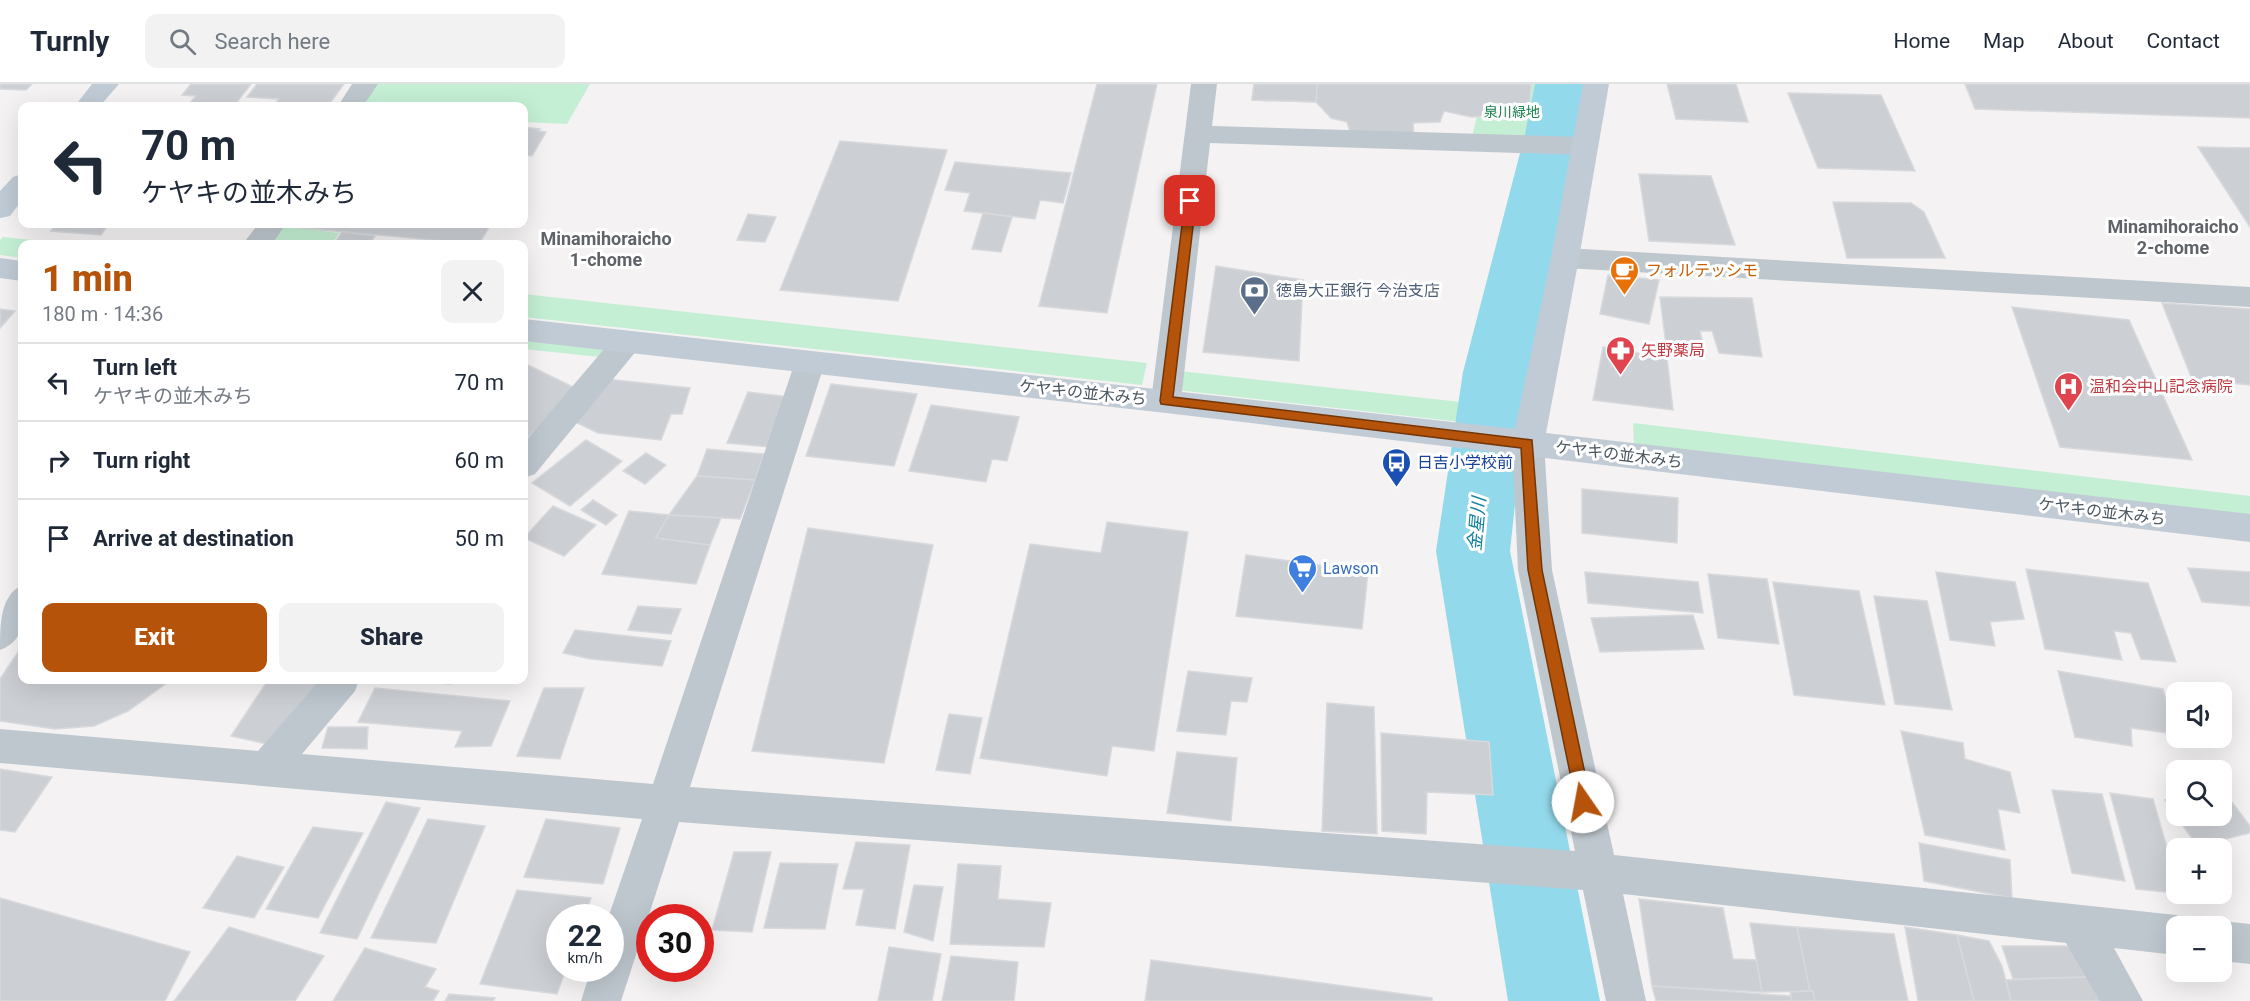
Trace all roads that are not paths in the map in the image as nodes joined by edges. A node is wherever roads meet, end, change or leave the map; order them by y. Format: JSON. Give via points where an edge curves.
{"nodes":[{"id":1,"x":106,"y":84,"type":"edge"},
{"id":2,"x":365,"y":84,"type":"edge"},
{"id":3,"x":1204,"y":84,"type":"edge"},
{"id":4,"x":1596,"y":84,"type":"edge"},
{"id":5,"x":90,"y":102,"type":"edge"},
{"id":6,"x":353,"y":102,"type":"edge"},
{"id":7,"x":1198,"y":134,"type":"junction"},
{"id":8,"x":1584,"y":146,"type":"junction"},
{"id":9,"x":18,"y":188,"type":"edge"},
{"id":10,"x":0,"y":209,"type":"edge"},
{"id":11,"x":1564,"y":258,"type":"junction"},
{"id":12,"x":0,"y":268,"type":"edge"},
{"id":13,"x":18,"y":270,"type":"edge"},
{"id":14,"x":2250,"y":297,"type":"edge"},
{"id":15,"x":528,"y":330,"type":"edge"},
{"id":16,"x":627,"y":342,"type":"junction"},
{"id":17,"x":810,"y":362,"type":"junction"},
{"id":18,"x":1166,"y":401,"type":"junction"},
{"id":19,"x":1528,"y":443,"type":"junction"},
{"id":20,"x":528,"y":460,"type":"edge"},
{"id":21,"x":2250,"y":528,"type":"edge"},
{"id":22,"x":18,"y":606,"type":"edge"},
{"id":23,"x":0,"y":635,"type":"edge"},
{"id":24,"x":339,"y":684,"type":"edge"},
{"id":25,"x":0,"y":746,"type":"edge"},
{"id":26,"x":266,"y":769,"type":"junction"},
{"id":27,"x":667,"y":803,"type":"junction"},
{"id":28,"x":1598,"y":872,"type":"junction"},
{"id":29,"x":2077,"y":924,"type":"junction"},
{"id":30,"x":2166,"y":934,"type":"edge"},
{"id":31,"x":2232,"y":942,"type":"edge"},
{"id":32,"x":2250,"y":944,"type":"edge"},
{"id":33,"x":601,"y":1001,"type":"edge"},
{"id":34,"x":1626,"y":1001,"type":"edge"},
{"id":35,"x":2123,"y":1001,"type":"edge"}],
"edges":[{"from":1,"to":5,"type":"street"},
{"from":2,"to":6,"type":"street"},
{"from":3,"to":7,"type":"street"},
{"from":4,"to":8,"type":"street"},
{"from":7,"to":8,"type":"street"},
{"from":7,"to":18,"type":"street"},
{"from":8,"to":11,"type":"street"},
{"from":9,"to":10,"type":"street"},
{"from":11,"to":14,"type":"street"},
{"from":11,"to":19,"type":"street"},
{"from":12,"to":13,"type":"street"},
{"from":15,"to":16,"type":"street","name":"ケヤキの並木みち"},
{"from":16,"to":17,"type":"street","name":"ケヤキの並木みち"},
{"from":16,"to":20,"type":"street"},
{"from":17,"to":18,"type":"street","name":"ケヤキの並木みち"},
{"from":17,"to":27,"type":"street"},
{"from":18,"to":19,"type":"street","name":"ケヤキの並木みち"},
{"from":19,"to":21,"type":"street","name":"ケヤキの並木みち"},
{"from":19,"to":28,"type":"street","via":[[1535,570]]},
{"from":22,"to":23,"type":"street"},
{"from":24,"to":26,"type":"street"},
{"from":25,"to":26,"type":"street"},
{"from":26,"to":27,"type":"street"},
{"from":27,"to":28,"type":"street"},
{"from":27,"to":33,"type":"street"},
{"from":28,"to":29,"type":"street"},
{"from":28,"to":34,"type":"street"},
{"from":29,"to":30,"type":"street"},
{"from":29,"to":35,"type":"street"},
{"from":31,"to":32,"type":"street"}]}
